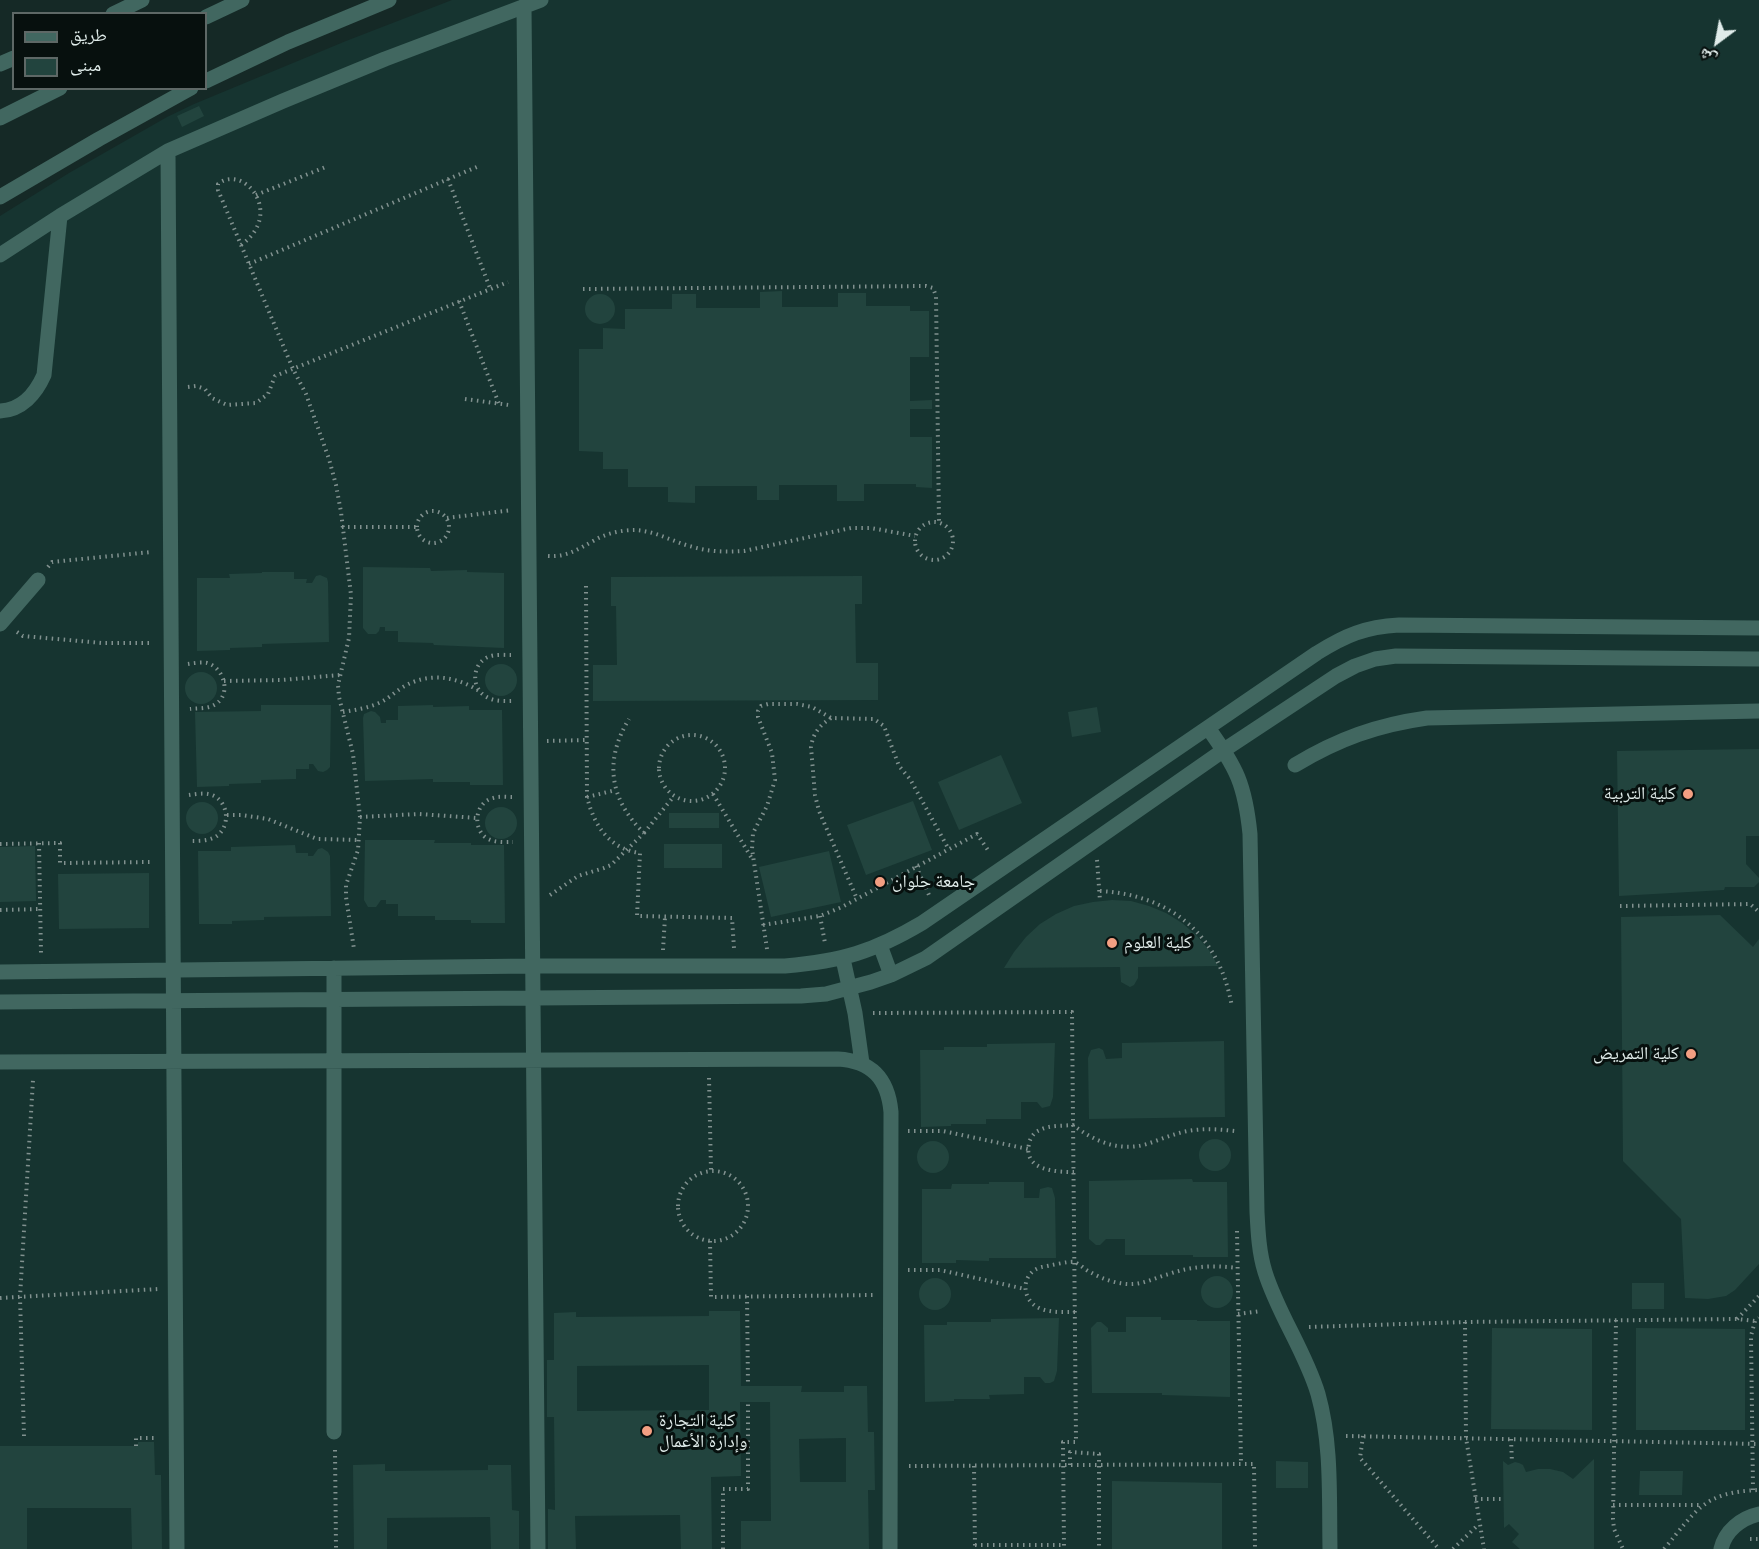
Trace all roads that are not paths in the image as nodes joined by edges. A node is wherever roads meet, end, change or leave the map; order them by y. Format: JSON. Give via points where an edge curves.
{"nodes":[{"id":1,"x":142,"y":0,"type":"edge"},
{"id":2,"x":242,"y":0,"type":"edge"},
{"id":3,"x":389,"y":0,"type":"edge"},
{"id":4,"x":541,"y":0,"type":"edge"},
{"id":5,"x":524,"y":6,"type":"junction"},
{"id":6,"x":117,"y":12,"type":"edge"},
{"id":7,"x":207,"y":17,"type":"edge"},
{"id":8,"x":207,"y":81,"type":"edge"},
{"id":9,"x":56,"y":90,"type":"edge"},
{"id":10,"x":187,"y":90,"type":"edge"},
{"id":11,"x":0,"y":118,"type":"edge"},
{"id":12,"x":168,"y":151,"type":"junction"},
{"id":13,"x":0,"y":197,"type":"edge"},
{"id":14,"x":60,"y":216,"type":"junction"},
{"id":15,"x":0,"y":255,"type":"edge"},
{"id":16,"x":0,"y":411,"type":"edge"},
{"id":17,"x":38,"y":580,"type":"road end"},
{"id":18,"x":2,"y":623,"type":"edge"},
{"id":19,"x":1759,"y":628,"type":"edge"},
{"id":20,"x":1759,"y":659,"type":"edge"},
{"id":21,"x":1245,"y":701,"type":"junction"},
{"id":22,"x":1759,"y":711,"type":"edge"},
{"id":23,"x":1261,"y":725,"type":"junction"},
{"id":24,"x":1208,"y":728,"type":"junction"},
{"id":25,"x":1224,"y":750,"type":"junction"},
{"id":26,"x":1295,"y":765,"type":"dead end"},
{"id":27,"x":880,"y":945,"type":"junction"},
{"id":28,"x":835,"y":960,"type":"junction"},
{"id":29,"x":533,"y":966,"type":"junction"},
{"id":30,"x":334,"y":968,"type":"junction"},
{"id":31,"x":173,"y":971,"type":"junction"},
{"id":32,"x":0,"y":972,"type":"edge"},
{"id":33,"x":891,"y":975,"type":"junction"},
{"id":34,"x":850,"y":988,"type":"junction"},
{"id":35,"x":533,"y":997,"type":"junction"},
{"id":36,"x":334,"y":1000,"type":"junction"},
{"id":37,"x":0,"y":1002,"type":"edge"},
{"id":38,"x":173,"y":1002,"type":"junction"},
{"id":39,"x":534,"y":1059,"type":"junction"},
{"id":40,"x":334,"y":1060,"type":"junction"},
{"id":41,"x":174,"y":1061,"type":"junction"},
{"id":42,"x":0,"y":1062,"type":"edge"},
{"id":43,"x":862,"y":1063,"type":"junction"},
{"id":44,"x":334,"y":1432,"type":"road end"},
{"id":45,"x":1759,"y":1514,"type":"edge"},
{"id":46,"x":177,"y":1549,"type":"edge"},
{"id":47,"x":538,"y":1549,"type":"edge"},
{"id":48,"x":890,"y":1549,"type":"edge"},
{"id":49,"x":1330,"y":1549,"type":"edge"},
{"id":50,"x":1721,"y":1549,"type":"edge"}],
"edges":[{"from":1,"to":6,"type":"street"},
{"from":2,"to":7,"type":"street"},
{"from":3,"to":8,"type":"street"},
{"from":4,"to":5,"type":"street"},
{"from":5,"to":12,"type":"street","via":[[334,80]]},
{"from":5,"to":29,"type":"street"},
{"from":9,"to":11,"type":"street"},
{"from":10,"to":13,"type":"street"},
{"from":12,"to":14,"type":"street"},
{"from":12,"to":31,"type":"street"},
{"from":14,"to":15,"type":"street"},
{"from":14,"to":16,"type":"street","via":[[44,375],[30,398]]},
{"from":17,"to":18,"type":"street"},
{"from":19,"to":21,"type":"street","via":[[1378,627],[1336,641]]},
{"from":20,"to":23,"type":"street","via":[[1396,656],[1355,666]]},
{"from":21,"to":23,"type":"street"},
{"from":21,"to":24,"type":"street"},
{"from":22,"to":26,"type":"street","via":[[1427,718],[1345,738]]},
{"from":23,"to":25,"type":"street"},
{"from":24,"to":25,"type":"street"},
{"from":24,"to":27,"type":"street","via":[[937,912]]},
{"from":25,"to":33,"type":"street","via":[[943,947]]},
{"from":25,"to":49,"type":"street","via":[[1240,781],[1250,834],[1259,1242],[1264,1270],[1308,1367],[1324,1416]]},
{"from":27,"to":28,"type":"street"},
{"from":27,"to":33,"type":"street"},
{"from":28,"to":29,"type":"street","via":[[770,966]]},
{"from":28,"to":34,"type":"street"},
{"from":29,"to":30,"type":"street"},
{"from":29,"to":35,"type":"street"},
{"from":30,"to":31,"type":"street"},
{"from":30,"to":36,"type":"street"},
{"from":31,"to":32,"type":"street"},
{"from":31,"to":38,"type":"street"},
{"from":33,"to":34,"type":"street"},
{"from":34,"to":35,"type":"street","via":[[801,996]]},
{"from":34,"to":43,"type":"street"},
{"from":35,"to":36,"type":"street"},
{"from":35,"to":39,"type":"street"},
{"from":36,"to":38,"type":"street"},
{"from":36,"to":40,"type":"street"},
{"from":37,"to":38,"type":"street"},
{"from":38,"to":41,"type":"street"},
{"from":39,"to":40,"type":"street"},
{"from":39,"to":43,"type":"street","via":[[838,1059]]},
{"from":39,"to":47,"type":"street"},
{"from":40,"to":41,"type":"street"},
{"from":40,"to":44,"type":"street"},
{"from":41,"to":42,"type":"street"},
{"from":41,"to":46,"type":"street"},
{"from":43,"to":48,"type":"street","via":[[875,1071],[890,1097]]},
{"from":45,"to":50,"type":"street","via":[[1730,1531]]}]}
